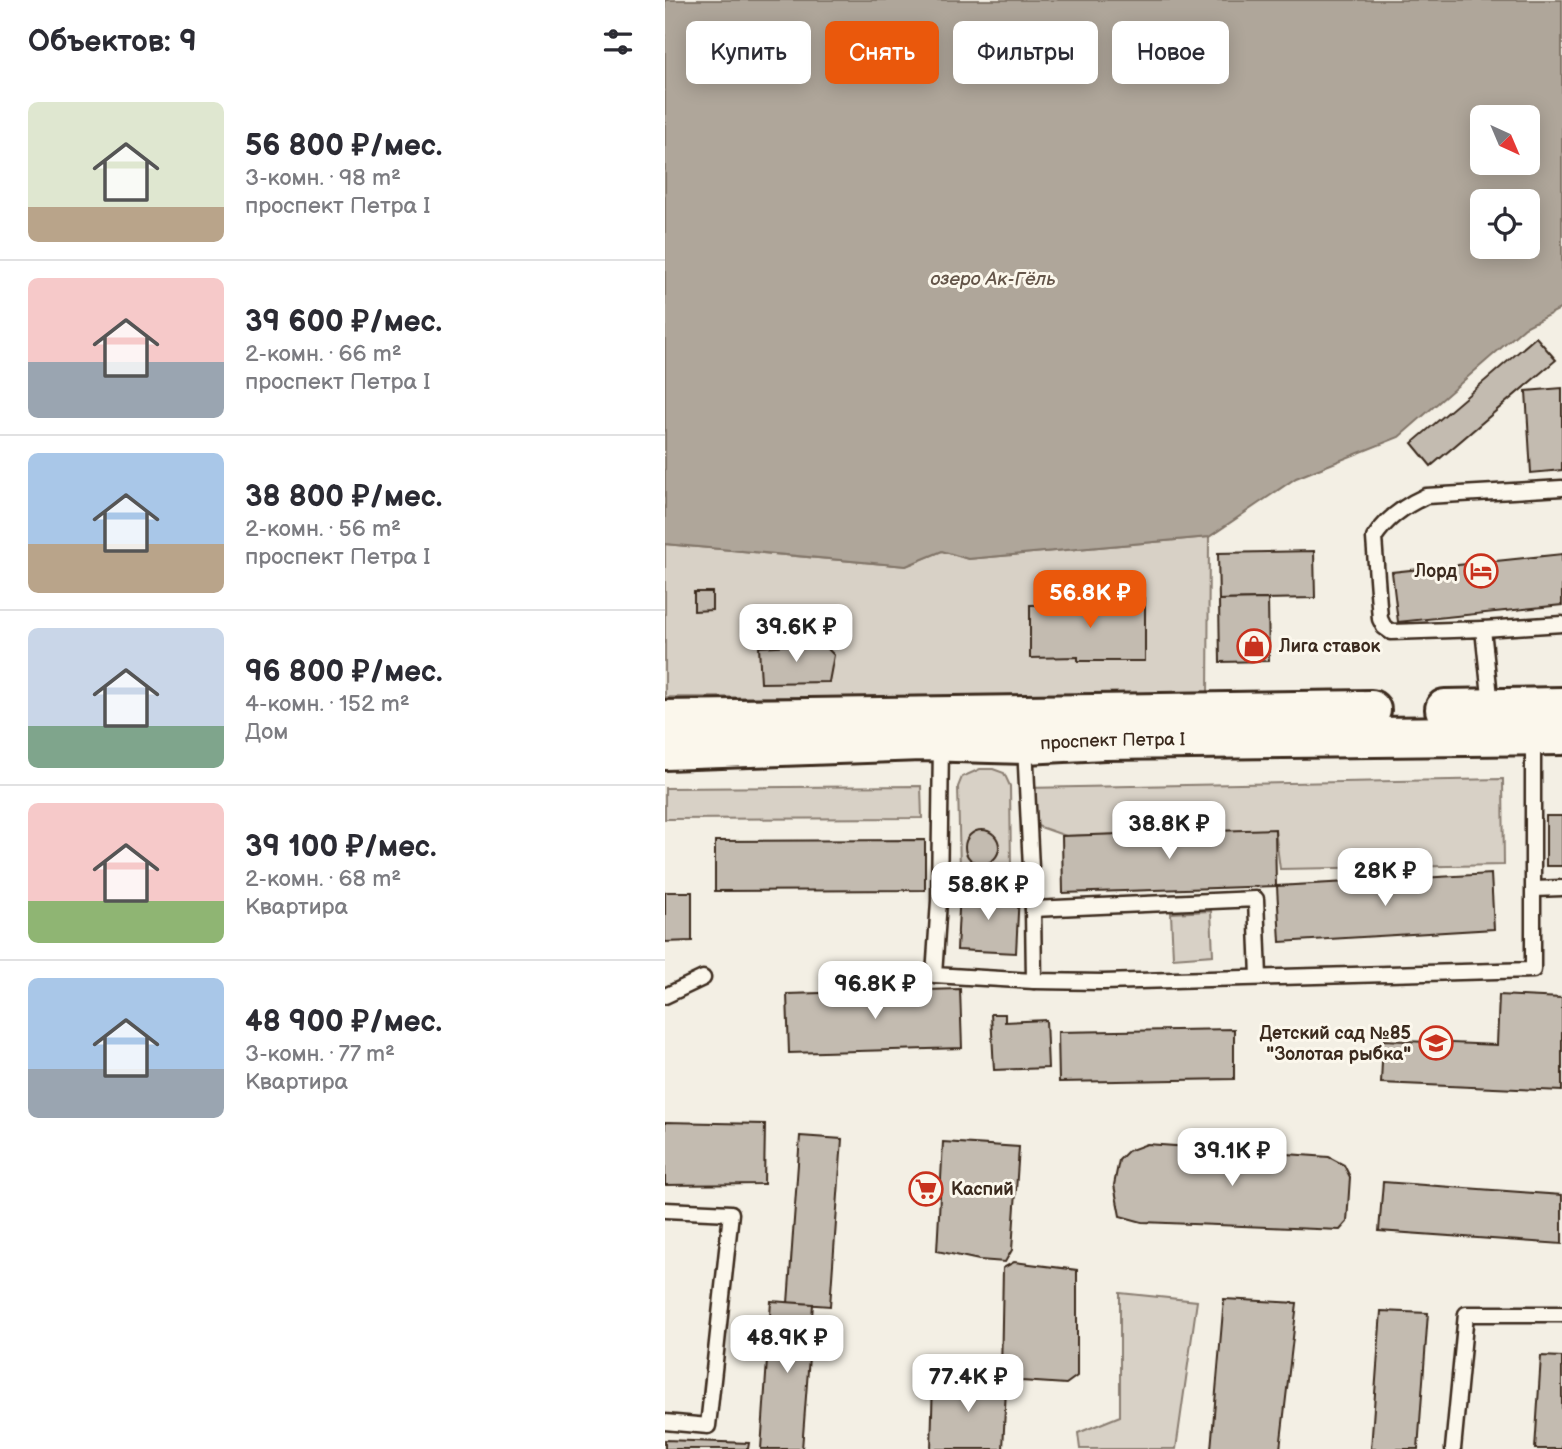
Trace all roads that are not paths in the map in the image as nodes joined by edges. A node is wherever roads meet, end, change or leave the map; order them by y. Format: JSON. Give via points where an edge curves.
{"nodes":[{"id":1,"x":1562,"y":488,"type":"edge"},
{"id":2,"x":1562,"y":624,"type":"edge"},
{"id":3,"x":1483,"y":629,"type":"junction"},
{"id":4,"x":1562,"y":707,"type":"edge"},
{"id":5,"x":1491,"y":708,"type":"junction"},
{"id":6,"x":665,"y":720,"type":"edge"},
{"id":7,"x":1548,"y":736,"type":"edge"},
{"id":8,"x":941,"y":741,"type":"junction"},
{"id":9,"x":1025,"y":744,"type":"junction"},
{"id":10,"x":665,"y":750,"type":"edge"},
{"id":11,"x":1534,"y":888,"type":"junction"},
{"id":12,"x":1562,"y":888,"type":"edge"},
{"id":13,"x":1033,"y":909,"type":"junction"},
{"id":14,"x":1259,"y":977,"type":"junction"},
{"id":15,"x":703,"y":978,"type":"dead end"},
{"id":16,"x":1034,"y":981,"type":"junction"},
{"id":17,"x":665,"y":996,"type":"edge"},
{"id":18,"x":665,"y":1210,"type":"edge"},
{"id":19,"x":1562,"y":1314,"type":"edge"},
{"id":20,"x":665,"y":1423,"type":"edge"},
{"id":21,"x":1453,"y":1449,"type":"edge"}],
"edges":[{"from":1,"to":3,"type":"lane","via":[[1426,496],[1410,503],[1374,538],[1384,627],[1391,632]]},
{"from":2,"to":3,"type":"lane"},
{"from":3,"to":5,"type":"lane"},
{"from":4,"to":5,"type":"main road","name":"проспект Петра I"},
{"from":5,"to":6,"type":"main road","name":"проспект Петра I"},
{"from":7,"to":9,"type":"main road","name":"проспект Петра I"},
{"from":7,"to":11,"type":"lane"},
{"from":8,"to":9,"type":"main road","name":"проспект Петра I"},
{"from":8,"to":10,"type":"main road","name":"проспект Петра I"},
{"from":8,"to":16,"type":"lane","via":[[934,975]]},
{"from":9,"to":13,"type":"lane"},
{"from":11,"to":12,"type":"lane"},
{"from":11,"to":14,"type":"lane","via":[[1533,970]]},
{"from":13,"to":14,"type":"lane","via":[[1256,899]]},
{"from":13,"to":16,"type":"lane"},
{"from":14,"to":16,"type":"lane"},
{"from":15,"to":17,"type":"lane"},
{"from":18,"to":20,"type":"lane","via":[[731,1213],[708,1426]]},
{"from":19,"to":21,"type":"lane","via":[[1465,1314]]}]}
